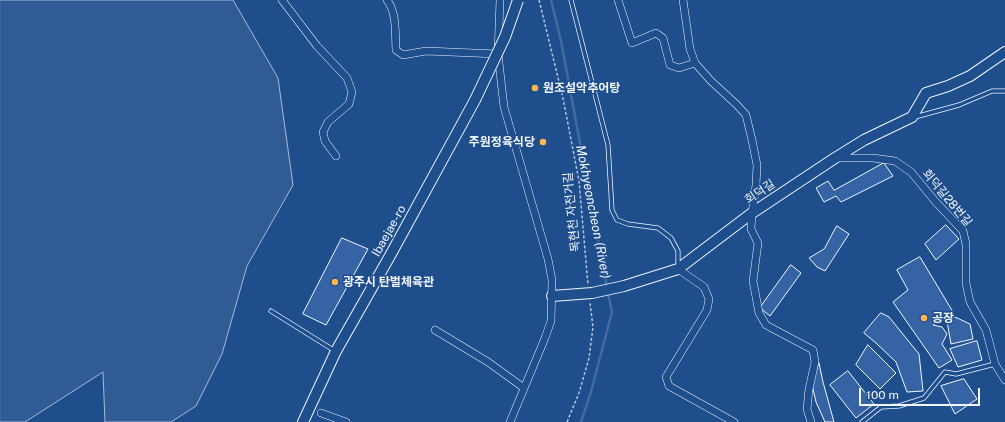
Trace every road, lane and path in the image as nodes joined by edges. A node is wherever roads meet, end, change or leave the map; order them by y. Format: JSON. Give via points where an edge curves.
{"nodes":[{"id":1,"x":282,"y":0,"type":"edge"},
{"id":2,"x":386,"y":0,"type":"edge"},
{"id":3,"x":500,"y":0,"type":"edge"},
{"id":4,"x":518,"y":0,"type":"edge"},
{"id":5,"x":539,"y":0,"type":"edge"},
{"id":6,"x":571,"y":0,"type":"edge"},
{"id":7,"x":618,"y":0,"type":"edge"},
{"id":8,"x":683,"y":0,"type":"edge"},
{"id":9,"x":1005,"y":52,"type":"edge"},
{"id":10,"x":498,"y":54,"type":"junction"},
{"id":11,"x":695,"y":63,"type":"junction"},
{"id":12,"x":1005,"y":91,"type":"edge"},
{"id":13,"x":912,"y":117,"type":"junction"},
{"id":14,"x":336,"y":156,"type":"dead end"},
{"id":15,"x":835,"y":158,"type":"junction"},
{"id":16,"x":752,"y":213,"type":"junction"},
{"id":17,"x":678,"y":269,"type":"junction"},
{"id":18,"x":590,"y":293,"type":"junction"},
{"id":19,"x":552,"y":296,"type":"junction"},
{"id":20,"x":271,"y":311,"type":"dead end"},
{"id":21,"x":435,"y":330,"type":"dead end"},
{"id":22,"x":336,"y":351,"type":"junction"},
{"id":23,"x":995,"y":364,"type":"junction"},
{"id":24,"x":1005,"y":380,"type":"edge"},
{"id":25,"x":524,"y":388,"type":"junction"},
{"id":26,"x":321,"y":413,"type":"dead end"},
{"id":27,"x":303,"y":422,"type":"edge"},
{"id":28,"x":346,"y":422,"type":"edge"},
{"id":29,"x":510,"y":422,"type":"edge"},
{"id":30,"x":567,"y":422,"type":"edge"},
{"id":31,"x":734,"y":422,"type":"edge"},
{"id":32,"x":811,"y":422,"type":"edge"},
{"id":33,"x":862,"y":422,"type":"edge"}],
"edges":[{"from":1,"to":14,"type":"street","via":[[317,46],[347,78],[352,92],[350,104],[328,122],[323,132],[325,141]]},
{"from":2,"to":10,"type":"street","via":[[395,22],[396,50],[403,55],[426,51]]},
{"from":3,"to":10,"type":"street"},
{"from":4,"to":22,"type":"street","name":"Ibaejae-ro","bridge":true,"via":[[505,37],[475,100]]},
{"from":5,"to":18,"type":"path","name":"목현천 자전거길","via":[[563,98],[579,181]]},
{"from":6,"to":17,"type":"lane","via":[[608,145],[612,210],[617,220],[658,228],[671,238],[678,251]]},
{"from":7,"to":11,"type":"street","via":[[632,43],[656,33],[663,38],[670,65],[679,68]]},
{"from":8,"to":11,"type":"street","via":[[690,49]]},
{"from":9,"to":13,"type":"street","via":[[970,76],[926,93]]},
{"from":10,"to":19,"type":"street","via":[[504,107],[548,259]]},
{"from":11,"to":16,"type":"street","via":[[746,115],[757,165]]},
{"from":12,"to":13,"type":"lane","via":[[992,92],[958,106]]},
{"from":13,"to":15,"type":"street","name":"회덕길","via":[[864,140]]},
{"from":15,"to":16,"type":"street","name":"회덕길"},
{"from":15,"to":23,"type":"street","name":"회덕길28번길","via":[[895,161],[911,172],[964,231],[966,283],[970,302],[986,330]]},
{"from":16,"to":17,"type":"street","name":"회덕길"},
{"from":16,"to":32,"type":"street","via":[[751,229],[758,244],[754,281],[759,313],[766,325],[813,350],[816,362],[807,409]]},
{"from":17,"to":18,"type":"street","name":"회덕길","via":[[624,286]]},
{"from":17,"to":31,"type":"street","via":[[704,287],[709,299],[707,310],[666,377],[669,386]]},
{"from":18,"to":19,"type":"street","name":"회덕길"},
{"from":18,"to":30,"type":"path","name":"목현천 자전거길","via":[[593,327],[589,358]]},
{"from":19,"to":25,"type":"street","via":[[551,320]]},
{"from":20,"to":22,"type":"lane"},
{"from":21,"to":25,"type":"street","via":[[488,362]]},
{"from":22,"to":27,"type":"street","name":"Ibaejae-ro"},
{"from":23,"to":24,"type":"street","name":"회덕길28번길"},
{"from":23,"to":33,"type":"lane","via":[[956,374],[945,372],[924,398],[899,406],[881,407]]},
{"from":25,"to":29,"type":"street"},
{"from":26,"to":28,"type":"street"}]}
